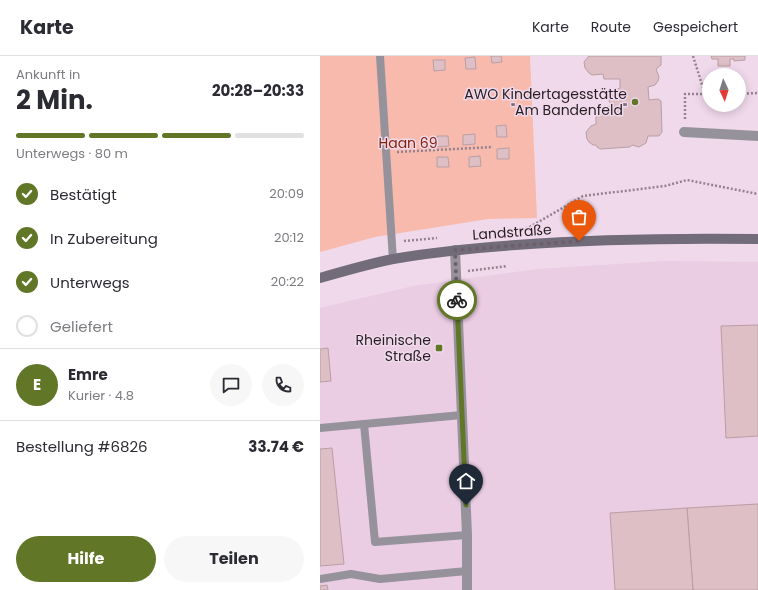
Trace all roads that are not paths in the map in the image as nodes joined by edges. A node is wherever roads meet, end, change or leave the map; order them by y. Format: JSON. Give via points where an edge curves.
{"nodes":[{"id":1,"x":380,"y":56,"type":"edge"},
{"id":2,"x":684,"y":132,"type":"road end"},
{"id":3,"x":758,"y":136,"type":"edge"},
{"id":4,"x":758,"y":239,"type":"edge"},
{"id":5,"x":455,"y":250,"type":"junction"},
{"id":6,"x":393,"y":260,"type":"junction"},
{"id":7,"x":320,"y":278,"type":"edge"},
{"id":8,"x":462,"y":415,"type":"junction"},
{"id":9,"x":364,"y":424,"type":"junction"},
{"id":10,"x":320,"y":428,"type":"edge"},
{"id":11,"x":467,"y":535,"type":"junction"},
{"id":12,"x":467,"y":571,"type":"junction"},
{"id":13,"x":320,"y":579,"type":"edge"},
{"id":14,"x":467,"y":590,"type":"edge"}],
"edges":[{"from":1,"to":6,"type":"lane"},
{"from":2,"to":3,"type":"street"},
{"from":4,"to":5,"type":"main road","name":"Landstraße","via":[[579,241]]},
{"from":5,"to":6,"type":"main road","name":"Landstraße"},
{"from":5,"to":8,"type":"street"},
{"from":6,"to":7,"type":"main road","name":"Landstraße"},
{"from":8,"to":9,"type":"lane"},
{"from":8,"to":11,"type":"street"},
{"from":9,"to":10,"type":"lane"},
{"from":9,"to":11,"type":"lane","via":[[375,542]]},
{"from":11,"to":12,"type":"street"},
{"from":12,"to":13,"type":"lane","via":[[380,579],[351,574]]},
{"from":12,"to":14,"type":"street"}]}
